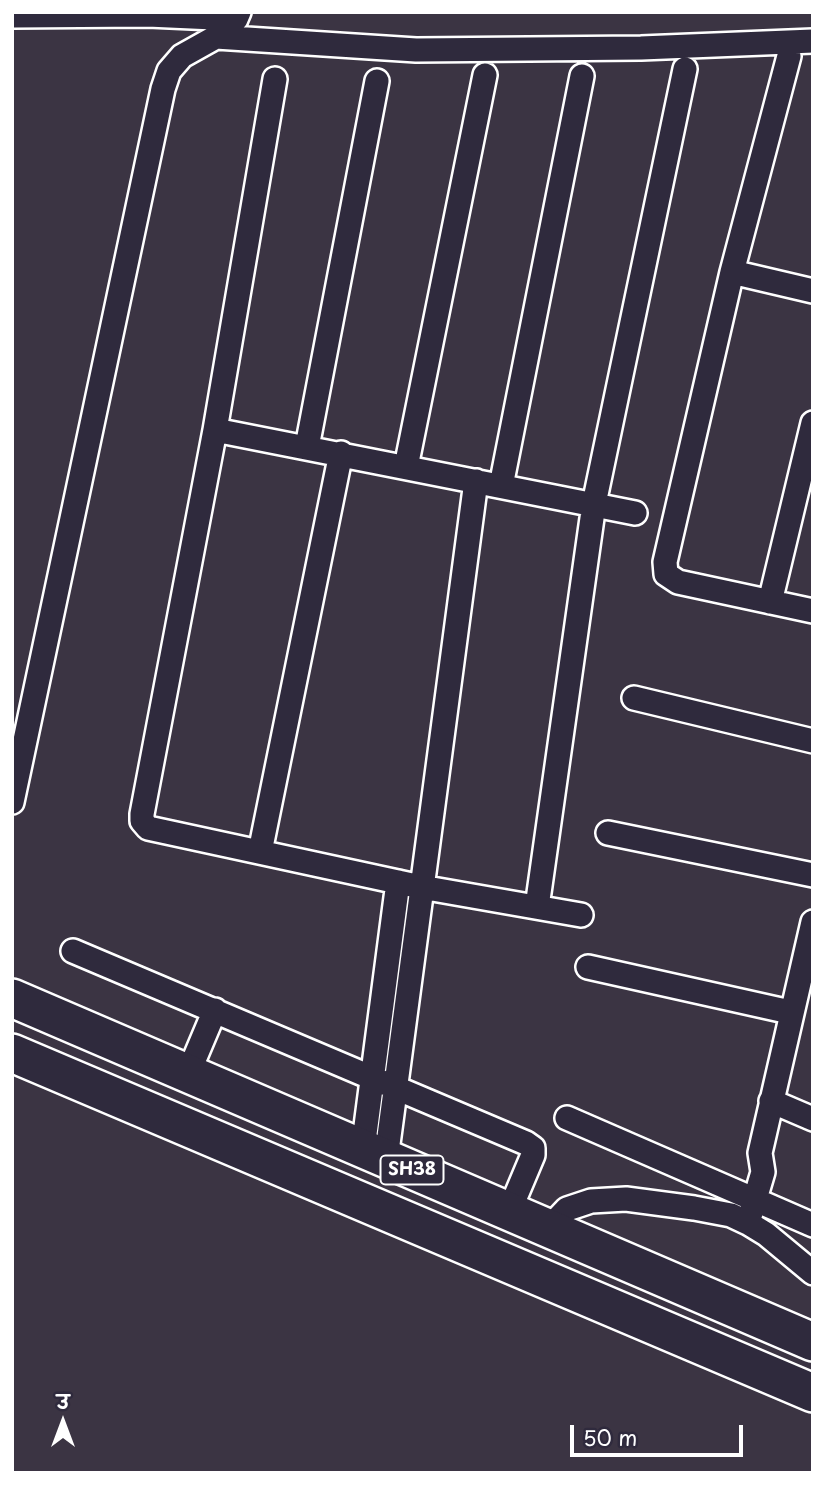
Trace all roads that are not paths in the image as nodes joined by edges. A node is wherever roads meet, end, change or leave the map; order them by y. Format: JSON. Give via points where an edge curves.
{"nodes":[{"id":1,"x":12,"y":16,"type":"edge"},
{"id":2,"x":238,"y":16,"type":"edge"},
{"id":3,"x":216,"y":37,"type":"junction"},
{"id":4,"x":813,"y":41,"type":"edge"},
{"id":5,"x":789,"y":56,"type":"dead end"},
{"id":6,"x":685,"y":69,"type":"dead end"},
{"id":7,"x":485,"y":75,"type":"dead end"},
{"id":8,"x":582,"y":76,"type":"dead end"},
{"id":9,"x":275,"y":79,"type":"dead end"},
{"id":10,"x":377,"y":81,"type":"dead end"},
{"id":11,"x":732,"y":272,"type":"junction"},
{"id":12,"x":813,"y":292,"type":"edge"},
{"id":13,"x":813,"y":423,"type":"edge"},
{"id":14,"x":215,"y":430,"type":"junction"},
{"id":15,"x":307,"y":447,"type":"junction"},
{"id":16,"x":341,"y":453,"type":"junction"},
{"id":17,"x":406,"y":467,"type":"junction"},
{"id":18,"x":476,"y":481,"type":"junction"},
{"id":19,"x":501,"y":486,"type":"junction"},
{"id":20,"x":594,"y":504,"type":"junction"},
{"id":21,"x":635,"y":513,"type":"dead end"},
{"id":22,"x":770,"y":602,"type":"junction"},
{"id":23,"x":813,"y":611,"type":"edge"},
{"id":24,"x":634,"y":698,"type":"dead end"},
{"id":25,"x":813,"y":741,"type":"edge"},
{"id":26,"x":12,"y":802,"type":"edge"},
{"id":27,"x":608,"y":833,"type":"dead end"},
{"id":28,"x":260,"y":852,"type":"junction"},
{"id":29,"x":813,"y":875,"type":"edge"},
{"id":30,"x":398,"y":882,"type":"junction"},
{"id":31,"x":421,"y":887,"type":"junction"},
{"id":32,"x":537,"y":907,"type":"junction"},
{"id":33,"x":581,"y":915,"type":"dead end"},
{"id":34,"x":813,"y":922,"type":"edge"},
{"id":35,"x":73,"y":951,"type":"dead end"},
{"id":36,"x":588,"y":967,"type":"dead end"},
{"id":37,"x":385,"y":984,"type":"junction"},
{"id":38,"x":408,"y":988,"type":"junction"},
{"id":39,"x":12,"y":998,"type":"edge"},
{"id":40,"x":215,"y":1010,"type":"junction"},
{"id":41,"x":790,"y":1012,"type":"junction"},
{"id":42,"x":12,"y":1053,"type":"edge"},
{"id":43,"x":188,"y":1074,"type":"junction"},
{"id":44,"x":373,"y":1076,"type":"junction"},
{"id":45,"x":396,"y":1086,"type":"junction"},
{"id":46,"x":771,"y":1101,"type":"junction"},
{"id":47,"x":567,"y":1118,"type":"dead end"},
{"id":48,"x":813,"y":1119,"type":"edge"},
{"id":49,"x":375,"y":1154,"type":"junction"},
{"id":50,"x":743,"y":1208,"type":"junction"},
{"id":51,"x":509,"y":1212,"type":"junction"},
{"id":52,"x":813,"y":1225,"type":"edge"},
{"id":53,"x":548,"y":1229,"type":"junction"},
{"id":54,"x":813,"y":1273,"type":"edge"},
{"id":55,"x":813,"y":1342,"type":"edge"},
{"id":56,"x":813,"y":1393,"type":"edge"}],
"edges":[{"from":1,"to":2,"type":"street"},
{"from":2,"to":3,"type":"street"},
{"from":3,"to":4,"type":"street","via":[[416,50]]},
{"from":3,"to":26,"type":"street","via":[[182,56],[169,71],[163,89]]},
{"from":5,"to":11,"type":"street"},
{"from":6,"to":20,"type":"street"},
{"from":7,"to":17,"type":"street"},
{"from":8,"to":19,"type":"street"},
{"from":9,"to":14,"type":"street"},
{"from":10,"to":15,"type":"street"},
{"from":11,"to":12,"type":"street"},
{"from":11,"to":22,"type":"street","via":[[665,562],[666,574],[678,582]]},
{"from":13,"to":22,"type":"street"},
{"from":14,"to":15,"type":"street"},
{"from":14,"to":28,"type":"street","via":[[142,821],[148,828]]},
{"from":15,"to":16,"type":"street"},
{"from":16,"to":17,"type":"street"},
{"from":16,"to":28,"type":"street"},
{"from":17,"to":18,"type":"street"},
{"from":18,"to":19,"type":"street"},
{"from":18,"to":31,"type":"street"},
{"from":19,"to":20,"type":"street"},
{"from":20,"to":21,"type":"street"},
{"from":20,"to":32,"type":"street"},
{"from":22,"to":23,"type":"street"},
{"from":24,"to":25,"type":"street"},
{"from":27,"to":29,"type":"street"},
{"from":28,"to":30,"type":"street"},
{"from":30,"to":31,"type":"street"},
{"from":30,"to":37,"type":"street"},
{"from":31,"to":32,"type":"street"},
{"from":31,"to":38,"type":"street"},
{"from":32,"to":33,"type":"street"},
{"from":34,"to":41,"type":"street"},
{"from":35,"to":40,"type":"street"},
{"from":36,"to":41,"type":"street"},
{"from":37,"to":38,"type":"street"},
{"from":37,"to":44,"type":"street"},
{"from":38,"to":45,"type":"street"},
{"from":39,"to":43,"type":"main road","number":"SH38"},
{"from":40,"to":43,"type":"street"},
{"from":40,"to":44,"type":"street"},
{"from":41,"to":46,"type":"street"},
{"from":42,"to":56,"type":"main road","number":"SH38"},
{"from":43,"to":49,"type":"main road","number":"SH38"},
{"from":44,"to":45,"type":"street"},
{"from":44,"to":49,"type":"street"},
{"from":45,"to":49,"type":"street"},
{"from":45,"to":51,"type":"street","via":[[533,1148]]},
{"from":46,"to":48,"type":"street"},
{"from":46,"to":50,"type":"street","via":[[760,1153],[748,1166]]},
{"from":47,"to":50,"type":"street"},
{"from":49,"to":51,"type":"main road","number":"SH38"},
{"from":50,"to":52,"type":"street"},
{"from":50,"to":53,"type":"street","via":[[591,1200],[567,1209]]},
{"from":50,"to":54,"type":"street"},
{"from":51,"to":53,"type":"main road","number":"SH38"},
{"from":53,"to":55,"type":"main road","number":"SH38"}]}
